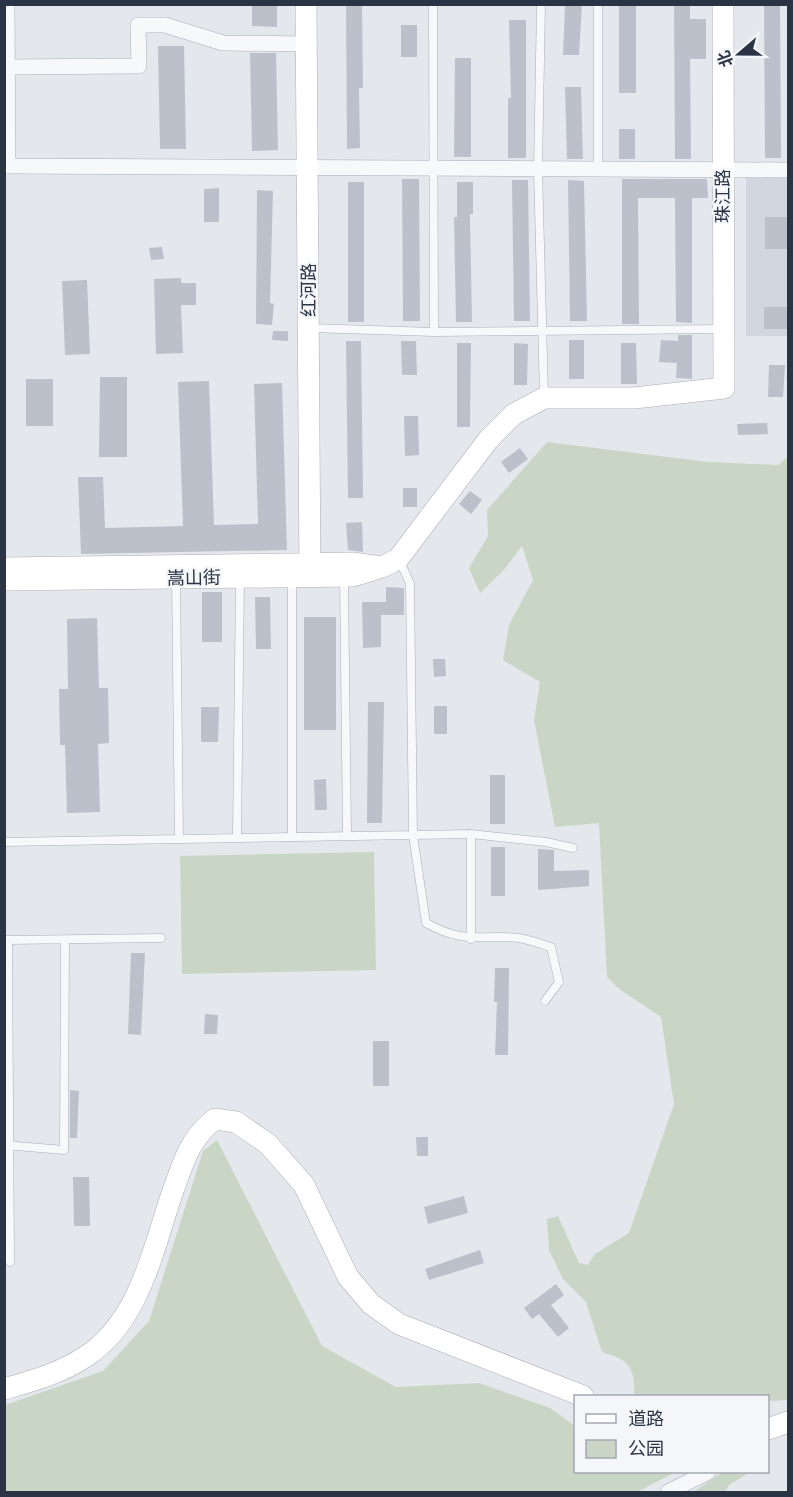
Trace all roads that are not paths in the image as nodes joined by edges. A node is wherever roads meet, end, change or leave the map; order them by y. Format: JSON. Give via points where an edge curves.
{"nodes":[{"id":1,"x":7,"y":4,"type":"edge"},
{"id":2,"x":306,"y":4,"type":"edge"},
{"id":3,"x":433,"y":4,"type":"edge"},
{"id":4,"x":541,"y":4,"type":"edge"},
{"id":5,"x":598,"y":4,"type":"edge"},
{"id":6,"x":723,"y":4,"type":"edge"},
{"id":7,"x":306,"y":44,"type":"junction"},
{"id":8,"x":6,"y":67,"type":"edge"},
{"id":9,"x":6,"y":166,"type":"edge"},
{"id":10,"x":308,"y":167,"type":"junction"},
{"id":11,"x":598,"y":168,"type":"junction"},
{"id":12,"x":435,"y":169,"type":"junction"},
{"id":13,"x":723,"y":169,"type":"junction"},
{"id":14,"x":538,"y":170,"type":"junction"},
{"id":15,"x":789,"y":170,"type":"edge"},
{"id":16,"x":309,"y":328,"type":"junction"},
{"id":17,"x":724,"y":329,"type":"junction"},
{"id":18,"x":543,"y":331,"type":"junction"},
{"id":19,"x":434,"y":332,"type":"junction"},
{"id":20,"x":544,"y":398,"type":"junction"},
{"id":21,"x":390,"y":563,"type":"junction"},
{"id":22,"x":4,"y":568,"type":"edge"},
{"id":23,"x":304,"y":572,"type":"junction"},
{"id":24,"x":344,"y":576,"type":"junction"},
{"id":25,"x":240,"y":577,"type":"junction"},
{"id":26,"x":176,"y":578,"type":"junction"},
{"id":27,"x":4,"y":580,"type":"edge"},
{"id":28,"x":471,"y":834,"type":"junction"},
{"id":29,"x":414,"y":835,"type":"junction"},
{"id":30,"x":292,"y":836,"type":"junction"},
{"id":31,"x":346,"y":836,"type":"junction"},
{"id":32,"x":237,"y":837,"type":"junction"},
{"id":33,"x":178,"y":838,"type":"junction"},
{"id":34,"x":4,"y":842,"type":"edge"},
{"id":35,"x":573,"y":848,"type":"dead end"},
{"id":36,"x":161,"y":938,"type":"dead end"},
{"id":37,"x":471,"y":939,"type":"junction"},
{"id":38,"x":6,"y":940,"type":"edge"},
{"id":39,"x":65,"y":940,"type":"junction"},
{"id":40,"x":545,"y":1001,"type":"dead end"},
{"id":41,"x":6,"y":1145,"type":"edge"},
{"id":42,"x":10,"y":1263,"type":"dead end"},
{"id":43,"x":4,"y":1389,"type":"edge"},
{"id":44,"x":580,"y":1395,"type":"edge"},
{"id":45,"x":706,"y":1473,"type":"edge"},
{"id":46,"x":668,"y":1492,"type":"edge"}],
"edges":[{"from":1,"to":8,"type":"street"},
{"from":2,"to":7,"type":"street","name":"红河路"},
{"from":3,"to":12,"type":"lane"},
{"from":4,"to":14,"type":"lane"},
{"from":5,"to":11,"type":"lane"},
{"from":6,"to":13,"type":"street","name":"珠江路"},
{"from":7,"to":8,"type":"street","via":[[223,43],[165,25],[138,25],[139,66]]},
{"from":7,"to":10,"type":"street","name":"红河路"},
{"from":8,"to":9,"type":"street"},
{"from":9,"to":10,"type":"street"},
{"from":10,"to":12,"type":"street"},
{"from":10,"to":16,"type":"street","name":"红河路"},
{"from":11,"to":13,"type":"street"},
{"from":11,"to":14,"type":"street"},
{"from":12,"to":14,"type":"street"},
{"from":12,"to":19,"type":"lane"},
{"from":13,"to":15,"type":"street"},
{"from":13,"to":17,"type":"street","name":"珠江路"},
{"from":14,"to":18,"type":"lane"},
{"from":16,"to":19,"type":"lane"},
{"from":16,"to":23,"type":"street","name":"红河路"},
{"from":17,"to":18,"type":"lane"},
{"from":17,"to":20,"type":"street","name":"珠江路","via":[[724,388],[634,398]]},
{"from":18,"to":19,"type":"lane"},
{"from":18,"to":20,"type":"lane"},
{"from":20,"to":21,"type":"street","via":[[514,414],[488,440]]},
{"from":21,"to":23,"type":"street","name":"嵩山街","via":[[352,563]]},
{"from":21,"to":24,"type":"street","name":"嵩山街"},
{"from":21,"to":29,"type":"lane","via":[[410,583]]},
{"from":22,"to":23,"type":"street","name":"嵩山街"},
{"from":23,"to":24,"type":"street","name":"嵩山街"},
{"from":23,"to":25,"type":"street","name":"嵩山街"},
{"from":23,"to":30,"type":"lane"},
{"from":24,"to":31,"type":"lane"},
{"from":25,"to":26,"type":"street","name":"嵩山街"},
{"from":25,"to":32,"type":"lane"},
{"from":26,"to":27,"type":"street","name":"嵩山街"},
{"from":26,"to":33,"type":"lane"},
{"from":28,"to":29,"type":"lane"},
{"from":28,"to":35,"type":"lane"},
{"from":28,"to":37,"type":"lane"},
{"from":29,"to":31,"type":"lane"},
{"from":29,"to":37,"type":"lane","via":[[426,923],[445,933]]},
{"from":30,"to":31,"type":"lane"},
{"from":30,"to":32,"type":"lane"},
{"from":32,"to":33,"type":"lane"},
{"from":33,"to":34,"type":"lane"},
{"from":36,"to":39,"type":"lane"},
{"from":37,"to":40,"type":"lane","via":[[519,939],[551,947],[559,982]]},
{"from":38,"to":39,"type":"lane"},
{"from":38,"to":41,"type":"lane"},
{"from":39,"to":41,"type":"lane","via":[[64,1150]]},
{"from":41,"to":42,"type":"lane"},
{"from":43,"to":44,"type":"street","via":[[52,1374],[85,1357],[115,1331],[134,1303],[187,1150],[202,1128],[215,1119],[236,1122],[268,1144],[304,1185],[348,1277],[371,1304],[399,1324]]},
{"from":45,"to":46,"type":"street"}]}
